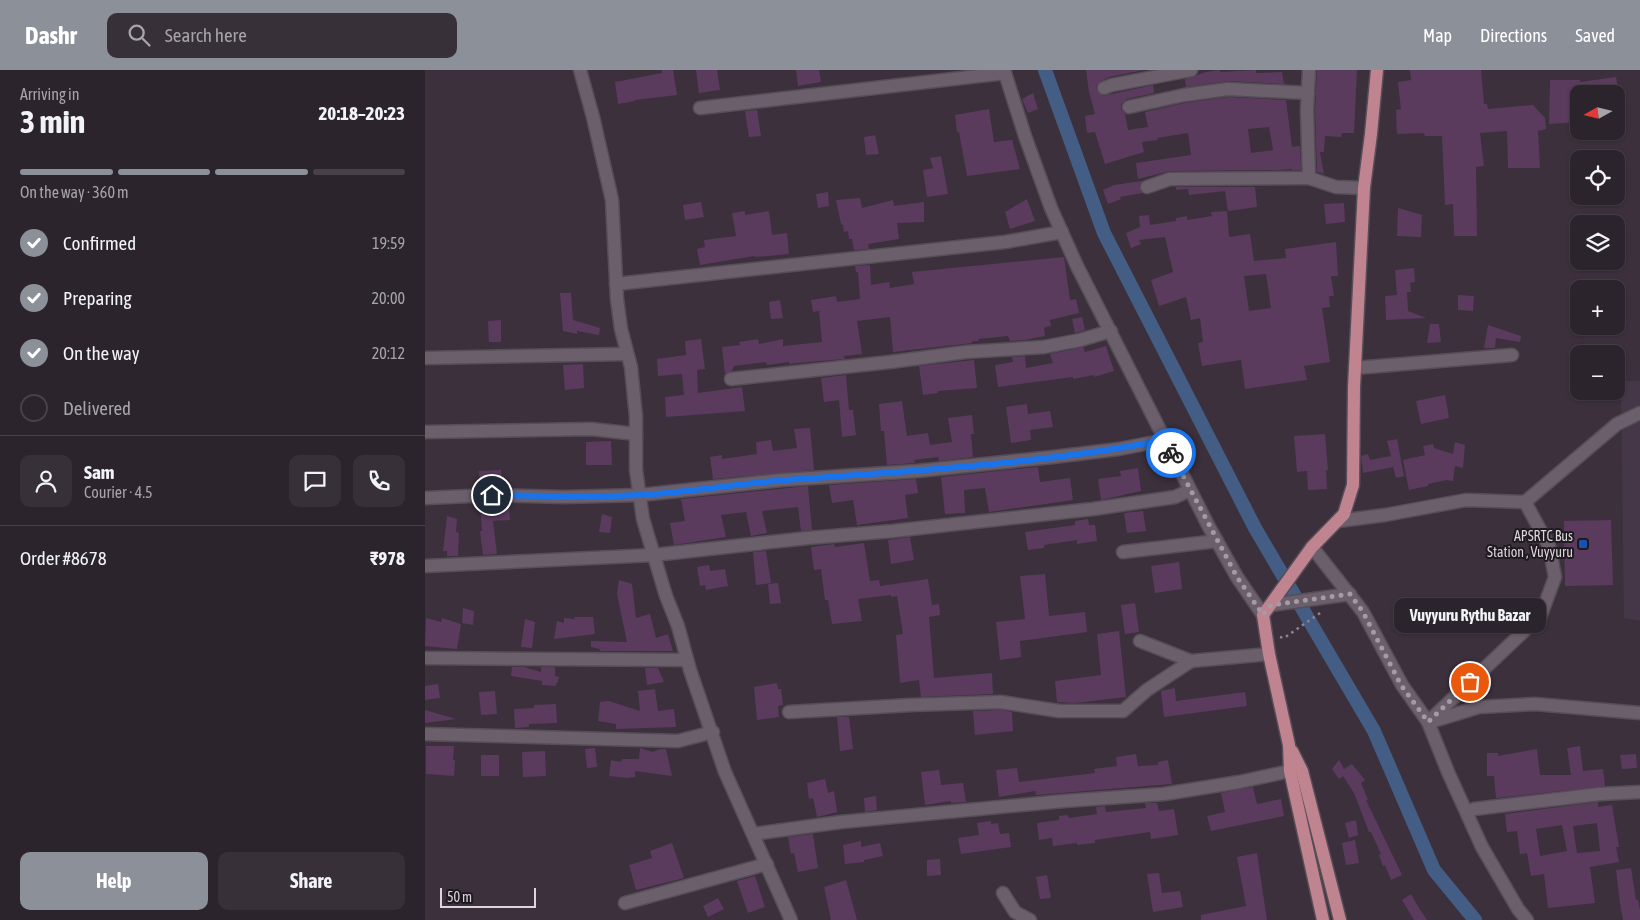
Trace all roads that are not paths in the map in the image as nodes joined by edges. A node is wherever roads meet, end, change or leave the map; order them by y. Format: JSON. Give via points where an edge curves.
{"nodes":[{"id":1,"x":580,"y":70,"type":"edge"},
{"id":2,"x":1191,"y":70,"type":"edge"},
{"id":3,"x":1309,"y":70,"type":"edge"},
{"id":4,"x":1377,"y":70,"type":"edge"},
{"id":5,"x":1004,"y":72,"type":"edge"},
{"id":6,"x":1104,"y":88,"type":"dead end"},
{"id":7,"x":1308,"y":93,"type":"junction"},
{"id":8,"x":1129,"y":107,"type":"dead end"},
{"id":9,"x":700,"y":108,"type":"dead end"},
{"id":10,"x":1309,"y":178,"type":"junction"},
{"id":11,"x":1147,"y":187,"type":"dead end"},
{"id":12,"x":1363,"y":188,"type":"junction"},
{"id":13,"x":1062,"y":232,"type":"junction"},
{"id":14,"x":616,"y":284,"type":"junction"},
{"id":15,"x":1111,"y":331,"type":"junction"},
{"id":16,"x":627,"y":354,"type":"junction"},
{"id":17,"x":1512,"y":355,"type":"dead end"},
{"id":18,"x":425,"y":358,"type":"edge"},
{"id":19,"x":1355,"y":368,"type":"junction"},
{"id":20,"x":731,"y":379,"type":"dead end"},
{"id":21,"x":1640,"y":413,"type":"edge"},
{"id":22,"x":425,"y":432,"type":"edge"},
{"id":23,"x":636,"y":434,"type":"junction"},
{"id":24,"x":1165,"y":440,"type":"junction"},
{"id":25,"x":1190,"y":490,"type":"junction"},
{"id":26,"x":640,"y":495,"type":"junction"},
{"id":27,"x":425,"y":498,"type":"edge"},
{"id":28,"x":1525,"y":502,"type":"junction"},
{"id":29,"x":1338,"y":521,"type":"junction"},
{"id":30,"x":1217,"y":541,"type":"junction"},
{"id":31,"x":1312,"y":548,"type":"junction"},
{"id":32,"x":1123,"y":552,"type":"dead end"},
{"id":33,"x":654,"y":555,"type":"junction"},
{"id":34,"x":425,"y":566,"type":"edge"},
{"id":35,"x":1350,"y":594,"type":"junction"},
{"id":36,"x":1271,"y":605,"type":"junction"},
{"id":37,"x":1263,"y":615,"type":"junction"},
{"id":38,"x":1140,"y":641,"type":"dead end"},
{"id":39,"x":1269,"y":654,"type":"junction"},
{"id":40,"x":425,"y":658,"type":"edge"},
{"id":41,"x":687,"y":660,"type":"junction"},
{"id":42,"x":1191,"y":661,"type":"junction"},
{"id":43,"x":789,"y":712,"type":"dead end"},
{"id":44,"x":1640,"y":713,"type":"edge"},
{"id":45,"x":1428,"y":722,"type":"junction"},
{"id":46,"x":713,"y":732,"type":"junction"},
{"id":47,"x":425,"y":734,"type":"edge"},
{"id":48,"x":1289,"y":745,"type":"junction"},
{"id":49,"x":1290,"y":771,"type":"junction"},
{"id":50,"x":1640,"y":792,"type":"edge"},
{"id":51,"x":1475,"y":809,"type":"dead end"},
{"id":52,"x":753,"y":834,"type":"junction"},
{"id":53,"x":767,"y":864,"type":"junction"},
{"id":54,"x":1003,"y":893,"type":"dead end"},
{"id":55,"x":625,"y":903,"type":"dead end"},
{"id":56,"x":791,"y":920,"type":"edge"},
{"id":57,"x":1030,"y":920,"type":"edge"},
{"id":58,"x":1323,"y":920,"type":"edge"},
{"id":59,"x":1340,"y":920,"type":"edge"},
{"id":60,"x":1527,"y":920,"type":"edge"}],
"edges":[{"from":1,"to":14,"type":"street","via":[[612,200]]},
{"from":2,"to":6,"type":"street"},
{"from":3,"to":7,"type":"street"},
{"from":4,"to":12,"type":"main road"},
{"from":5,"to":9,"type":"street"},
{"from":5,"to":13,"type":"street"},
{"from":7,"to":8,"type":"street","via":[[1220,90]]},
{"from":7,"to":10,"type":"street"},
{"from":10,"to":11,"type":"street","via":[[1170,178]]},
{"from":10,"to":12,"type":"street","via":[[1336,187]]},
{"from":12,"to":19,"type":"main road"},
{"from":13,"to":14,"type":"street","via":[[1005,242]]},
{"from":13,"to":15,"type":"street"},
{"from":14,"to":16,"type":"street"},
{"from":15,"to":20,"type":"street","via":[[1044,347],[966,352]]},
{"from":15,"to":24,"type":"street"},
{"from":16,"to":18,"type":"street"},
{"from":16,"to":23,"type":"street"},
{"from":17,"to":19,"type":"street"},
{"from":19,"to":29,"type":"main road","via":[[1353,485],[1344,514]]},
{"from":21,"to":28,"type":"street","via":[[1617,424]]},
{"from":22,"to":23,"type":"street","via":[[591,429]]},
{"from":23,"to":26,"type":"street"},
{"from":24,"to":25,"type":"street"},
{"from":24,"to":26,"type":"street","via":[[1053,457]]},
{"from":25,"to":30,"type":"street"},
{"from":25,"to":33,"type":"street","via":[[1175,497],[1093,508]]},
{"from":26,"to":27,"type":"street"},
{"from":26,"to":33,"type":"street"},
{"from":28,"to":29,"type":"street","via":[[1466,500]]},
{"from":28,"to":45,"type":"street","via":[[1549,546],[1555,577],[1541,615]]},
{"from":29,"to":31,"type":"main road"},
{"from":30,"to":32,"type":"street"},
{"from":30,"to":37,"type":"street"},
{"from":31,"to":35,"type":"street"},
{"from":31,"to":36,"type":"main road"},
{"from":33,"to":34,"type":"street"},
{"from":33,"to":41,"type":"street"},
{"from":35,"to":36,"type":"street"},
{"from":35,"to":45,"type":"street","via":[[1363,612],[1401,685]]},
{"from":36,"to":37,"type":"main road"},
{"from":37,"to":39,"type":"main road"},
{"from":38,"to":42,"type":"street"},
{"from":39,"to":42,"type":"street"},
{"from":39,"to":48,"type":"main road"},
{"from":40,"to":41,"type":"street"},
{"from":41,"to":46,"type":"street"},
{"from":42,"to":43,"type":"street","via":[[1147,690],[1123,711],[1059,711],[1001,702]]},
{"from":44,"to":45,"type":"street","via":[[1535,704],[1479,707]]},
{"from":45,"to":60,"type":"street","via":[[1482,847]]},
{"from":46,"to":47,"type":"street","via":[[678,741]]},
{"from":46,"to":52,"type":"street","via":[[725,772]]},
{"from":48,"to":49,"type":"main road"},
{"from":48,"to":59,"type":"main road","via":[[1302,771]]},
{"from":49,"to":52,"type":"street","via":[[1164,794],[841,822]]},
{"from":49,"to":58,"type":"main road"},
{"from":50,"to":51,"type":"street"},
{"from":52,"to":53,"type":"street"},
{"from":53,"to":55,"type":"street"},
{"from":53,"to":56,"type":"street"},
{"from":54,"to":57,"type":"street","via":[[1015,912]]}]}
